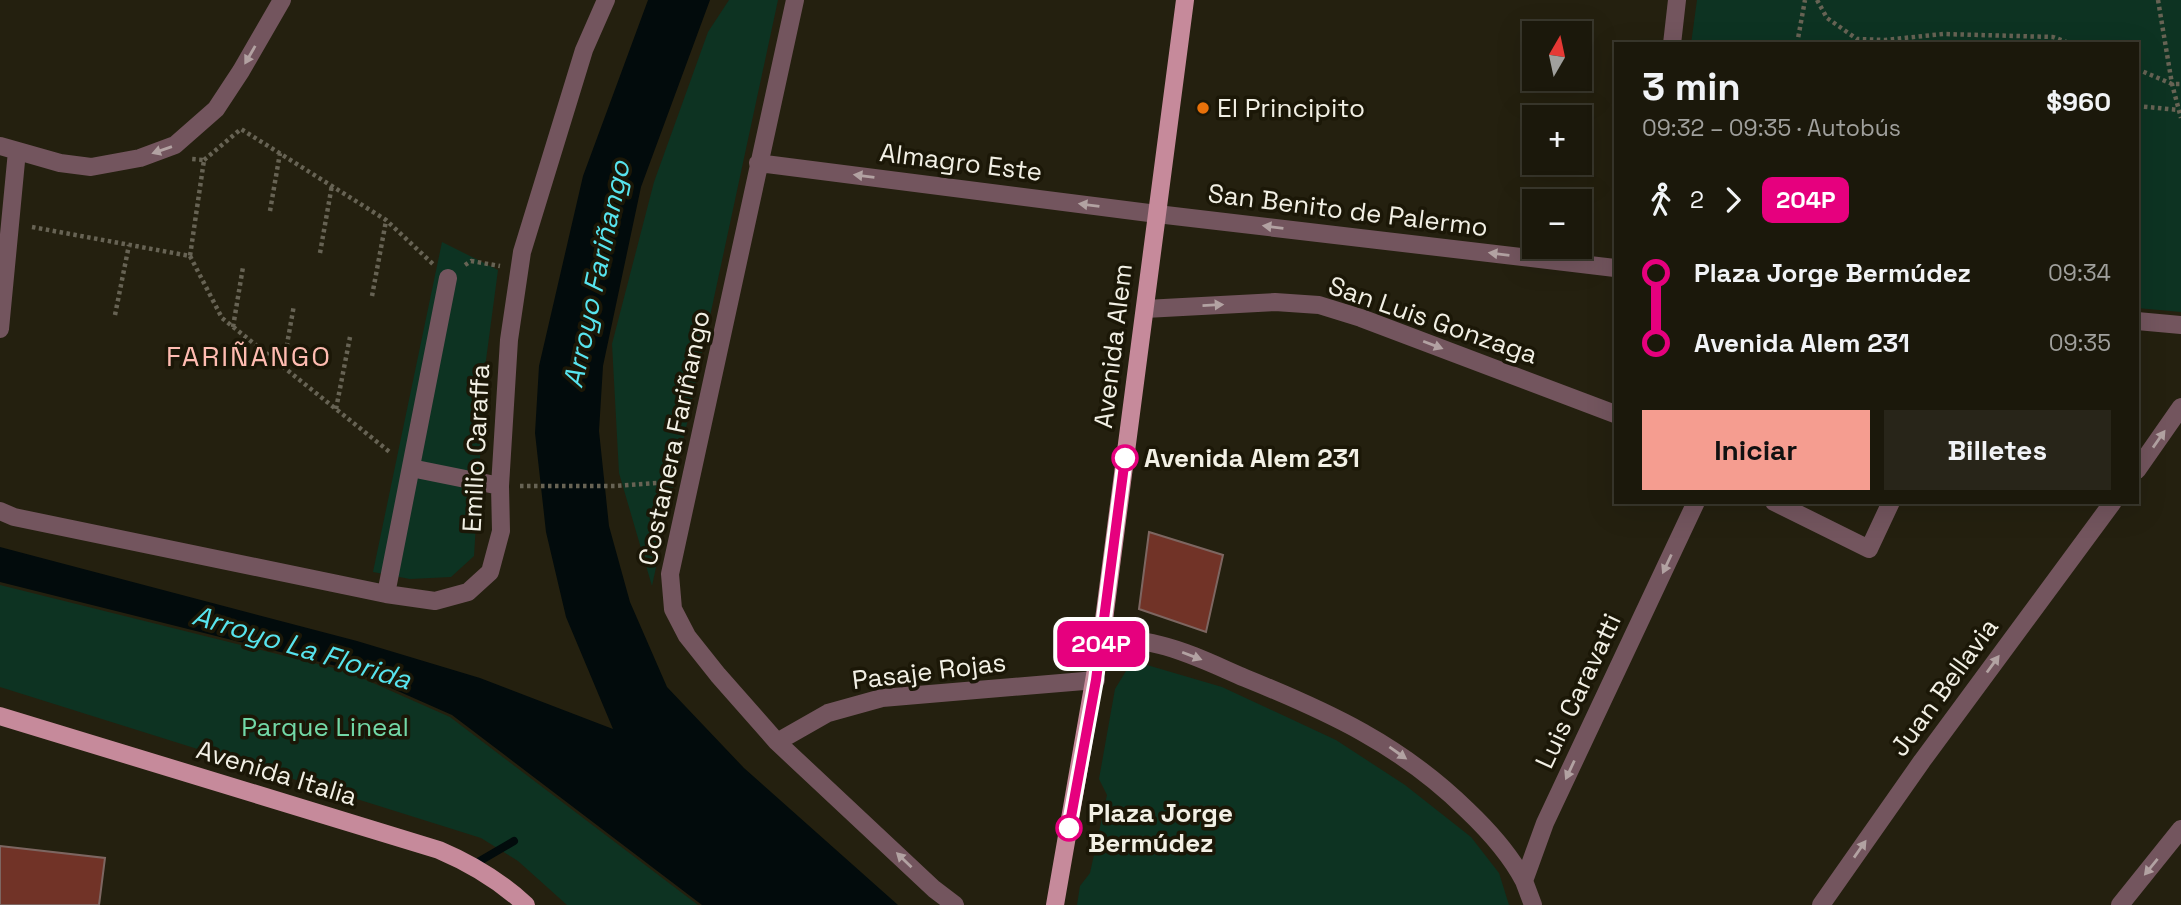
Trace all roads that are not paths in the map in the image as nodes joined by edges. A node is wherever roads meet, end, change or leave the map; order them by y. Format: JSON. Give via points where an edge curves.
{"nodes":[{"id":1,"x":282,"y":0,"type":"edge"},
{"id":2,"x":606,"y":0,"type":"edge"},
{"id":3,"x":795,"y":0,"type":"edge"},
{"id":4,"x":1185,"y":0,"type":"edge"},
{"id":5,"x":1674,"y":0,"type":"edge"},
{"id":6,"x":1672,"y":42,"type":"edge"},
{"id":7,"x":9,"y":148,"type":"edge"},
{"id":8,"x":758,"y":163,"type":"junction"},
{"id":9,"x":1157,"y":214,"type":"junction"},
{"id":10,"x":1614,"y":268,"type":"edge"},
{"id":11,"x":448,"y":278,"type":"road end"},
{"id":12,"x":1145,"y":309,"type":"junction"},
{"id":13,"x":2139,"y":321,"type":"edge"},
{"id":14,"x":2181,"y":325,"type":"edge"},
{"id":15,"x":0,"y":329,"type":"edge"},
{"id":16,"x":2181,"y":407,"type":"edge"},
{"id":17,"x":1614,"y":414,"type":"edge"},
{"id":18,"x":2139,"y":467,"type":"edge"},
{"id":19,"x":411,"y":468,"type":"junction"},
{"id":20,"x":500,"y":486,"type":"junction"},
{"id":21,"x":1695,"y":504,"type":"edge"},
{"id":22,"x":1778,"y":504,"type":"edge"},
{"id":23,"x":1890,"y":504,"type":"edge"},
{"id":24,"x":2112,"y":504,"type":"edge"},
{"id":25,"x":0,"y":511,"type":"edge"},
{"id":26,"x":386,"y":594,"type":"junction"},
{"id":27,"x":1102,"y":635,"type":"junction"},
{"id":28,"x":1096,"y":680,"type":"junction"},
{"id":29,"x":0,"y":716,"type":"edge"},
{"id":30,"x":778,"y":742,"type":"junction"},
{"id":31,"x":2181,"y":829,"type":"edge"},
{"id":32,"x":1524,"y":881,"type":"junction"},
{"id":33,"x":523,"y":904,"type":"edge"},
{"id":34,"x":956,"y":905,"type":"edge"},
{"id":35,"x":1055,"y":905,"type":"edge"},
{"id":36,"x":1533,"y":905,"type":"edge"},
{"id":37,"x":1821,"y":905,"type":"edge"},
{"id":38,"x":2120,"y":905,"type":"edge"}],
"edges":[{"from":1,"to":7,"type":"street","one_way":true,"via":[[216,109],[175,145],[140,158],[91,167]]},
{"from":2,"to":20,"type":"street","name":"Emilio Caraffa","via":[[584,50],[545,170],[519,269],[509,340]]},
{"from":3,"to":8,"type":"street","name":"Costanera Fariñango"},
{"from":4,"to":9,"type":"main road","name":"Avenida Alem"},
{"from":5,"to":6,"type":"street"},
{"from":7,"to":15,"type":"street","via":[[10,223]]},
{"from":9,"to":8,"type":"street","name":"Almagro Este","one_way":true},
{"from":8,"to":30,"type":"street","name":"Costanera Fariñango","via":[[670,574],[673,609],[687,636]]},
{"from":10,"to":9,"type":"street","name":"San Benito de Palermo","one_way":true},
{"from":9,"to":12,"type":"main road","name":"Avenida Alem"},
{"from":11,"to":19,"type":"street"},
{"from":12,"to":17,"type":"street","name":"San Luis Gonzaga","one_way":true,"via":[[1275,302],[1319,305]]},
{"from":12,"to":27,"type":"main road","name":"Avenida Alem"},
{"from":13,"to":14,"type":"street"},
{"from":18,"to":16,"type":"street","one_way":true},
{"from":19,"to":20,"type":"street"},
{"from":19,"to":26,"type":"street"},
{"from":20,"to":26,"type":"street","name":"Emilio Caraffa","via":[[501,531],[490,572],[476,586],[435,601]]},
{"from":21,"to":32,"type":"street","name":"Luis Caravatti","one_way":true,"via":[[1545,823]]},
{"from":22,"to":23,"type":"street","via":[[1869,549]]},
{"from":37,"to":24,"type":"street","name":"Juan Bellavia","one_way":true},
{"from":25,"to":26,"type":"street","name":"Emilio Caraffa"},
{"from":27,"to":28,"type":"main road","name":"Avenida Alem"},
{"from":27,"to":32,"type":"street","one_way":true,"via":[[1161,645],[1196,658],[1321,709],[1386,744],[1438,782],[1483,826]]},
{"from":28,"to":30,"type":"street","name":"Pasaje Rojas","via":[[882,698],[828,713]]},
{"from":28,"to":35,"type":"main road","name":"Avenida Alem"},
{"from":29,"to":33,"type":"main road","name":"Avenida Italia","via":[[439,850],[473,865]]},
{"from":34,"to":30,"type":"street","name":"Costanera Fariñango","one_way":true},
{"from":31,"to":38,"type":"street","one_way":true},
{"from":32,"to":36,"type":"street"}]}
